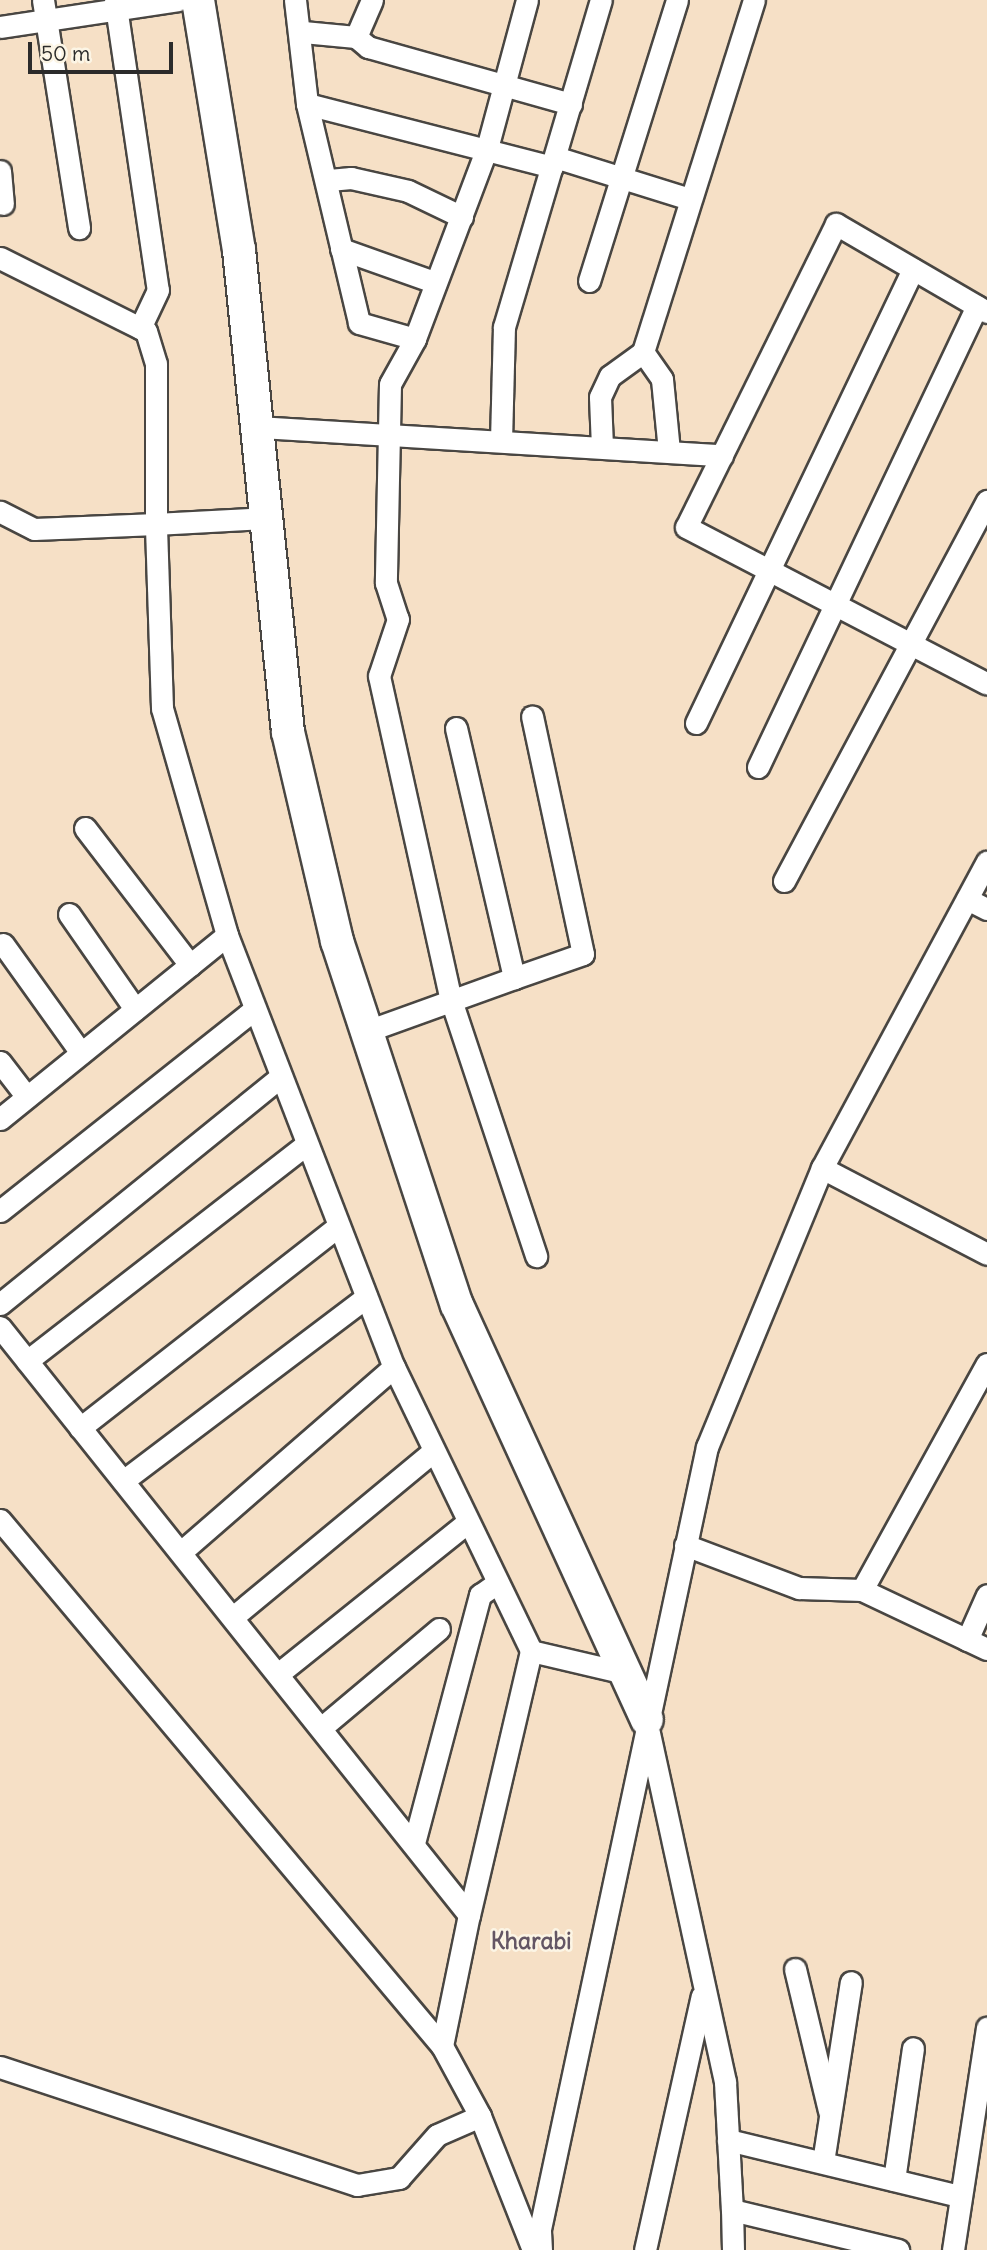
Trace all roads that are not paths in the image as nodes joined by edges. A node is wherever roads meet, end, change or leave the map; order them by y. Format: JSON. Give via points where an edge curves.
{"nodes":[{"id":1,"x":178,"y":0,"type":"edge"},
{"id":2,"x":198,"y":0,"type":"edge"},
{"id":3,"x":295,"y":0,"type":"edge"},
{"id":4,"x":372,"y":0,"type":"edge"},
{"id":5,"x":527,"y":0,"type":"edge"},
{"id":6,"x":601,"y":0,"type":"edge"},
{"id":7,"x":754,"y":0,"type":"edge"},
{"id":8,"x":674,"y":1,"type":"edge"},
{"id":9,"x":116,"y":5,"type":"edge"},
{"id":10,"x":45,"y":10,"type":"edge"},
{"id":11,"x":0,"y":27,"type":"edge"},
{"id":12,"x":303,"y":32,"type":"junction"},
{"id":13,"x":356,"y":37,"type":"junction"},
{"id":14,"x":505,"y":83,"type":"junction"},
{"id":15,"x":307,"y":104,"type":"junction"},
{"id":16,"x":571,"y":104,"type":"junction"},
{"id":17,"x":487,"y":148,"type":"junction"},
{"id":18,"x":554,"y":162,"type":"junction"},
{"id":19,"x":0,"y":170,"type":"edge"},
{"id":20,"x":623,"y":178,"type":"junction"},
{"id":21,"x":329,"y":180,"type":"junction"},
{"id":22,"x":690,"y":199,"type":"junction"},
{"id":23,"x":4,"y":204,"type":"dead end"},
{"id":24,"x":462,"y":217,"type":"junction"},
{"id":25,"x":79,"y":228,"type":"dead end"},
{"id":26,"x":341,"y":249,"type":"junction"},
{"id":27,"x":0,"y":258,"type":"edge"},
{"id":28,"x":914,"y":269,"type":"junction"},
{"id":29,"x":589,"y":281,"type":"dead end"},
{"id":30,"x":434,"y":282,"type":"junction"},
{"id":31,"x":982,"y":309,"type":"edge"},
{"id":32,"x":140,"y":328,"type":"junction"},
{"id":33,"x":415,"y":339,"type":"junction"},
{"id":34,"x":643,"y":352,"type":"junction"},
{"id":35,"x":259,"y":427,"type":"junction"},
{"id":36,"x":389,"y":434,"type":"junction"},
{"id":37,"x":501,"y":441,"type":"junction"},
{"id":38,"x":601,"y":447,"type":"junction"},
{"id":39,"x":669,"y":452,"type":"junction"},
{"id":40,"x":722,"y":455,"type":"junction"},
{"id":41,"x":987,"y":501,"type":"edge"},
{"id":42,"x":0,"y":512,"type":"edge"},
{"id":43,"x":268,"y":518,"type":"junction"},
{"id":44,"x":156,"y":524,"type":"junction"},
{"id":45,"x":769,"y":570,"type":"junction"},
{"id":46,"x":835,"y":605,"type":"junction"},
{"id":47,"x":910,"y":644,"type":"junction"},
{"id":48,"x":987,"y":684,"type":"edge"},
{"id":49,"x":532,"y":716,"type":"dead end"},
{"id":50,"x":696,"y":723,"type":"dead end"},
{"id":51,"x":456,"y":728,"type":"dead end"},
{"id":52,"x":758,"y":767,"type":"dead end"},
{"id":53,"x":85,"y":828,"type":"dead end"},
{"id":54,"x":987,"y":862,"type":"edge"},
{"id":55,"x":783,"y":881,"type":"dead end"},
{"id":56,"x":967,"y":899,"type":"junction"},
{"id":57,"x":987,"y":909,"type":"edge"},
{"id":58,"x":69,"y":914,"type":"dead end"},
{"id":59,"x":227,"y":935,"type":"junction"},
{"id":60,"x":3,"y":944,"type":"dead end"},
{"id":61,"x":190,"y":965,"type":"junction"},
{"id":62,"x":514,"y":978,"type":"junction"},
{"id":63,"x":451,"y":1000,"type":"junction"},
{"id":64,"x":135,"y":1009,"type":"junction"},
{"id":65,"x":256,"y":1009,"type":"junction"},
{"id":66,"x":367,"y":1031,"type":"junction"},
{"id":67,"x":82,"y":1053,"type":"junction"},
{"id":68,"x":0,"y":1062,"type":"edge"},
{"id":69,"x":280,"y":1077,"type":"junction"},
{"id":70,"x":27,"y":1097,"type":"junction"},
{"id":71,"x":0,"y":1119,"type":"edge"},
{"id":72,"x":307,"y":1144,"type":"junction"},
{"id":73,"x":822,"y":1168,"type":"junction"},
{"id":74,"x":0,"y":1212,"type":"edge"},
{"id":75,"x":339,"y":1226,"type":"junction"},
{"id":76,"x":987,"y":1254,"type":"edge"},
{"id":77,"x":536,"y":1256,"type":"dead end"},
{"id":78,"x":366,"y":1297,"type":"junction"},
{"id":79,"x":0,"y":1304,"type":"edge"},
{"id":80,"x":0,"y":1327,"type":"edge"},
{"id":81,"x":27,"y":1361,"type":"junction"},
{"id":82,"x":987,"y":1364,"type":"edge"},
{"id":83,"x":394,"y":1367,"type":"junction"},
{"id":84,"x":80,"y":1428,"type":"junction"},
{"id":85,"x":431,"y":1453,"type":"junction"},
{"id":86,"x":123,"y":1481,"type":"junction"},
{"id":87,"x":0,"y":1520,"type":"edge"},
{"id":88,"x":465,"y":1524,"type":"junction"},
{"id":89,"x":685,"y":1545,"type":"junction"},
{"id":90,"x":181,"y":1552,"type":"junction"},
{"id":91,"x":496,"y":1584,"type":"junction"},
{"id":92,"x":862,"y":1590,"type":"junction"},
{"id":93,"x":987,"y":1595,"type":"edge"},
{"id":94,"x":233,"y":1616,"type":"junction"},
{"id":95,"x":439,"y":1629,"type":"dead end"},
{"id":96,"x":967,"y":1640,"type":"junction"},
{"id":97,"x":987,"y":1649,"type":"edge"},
{"id":98,"x":531,"y":1651,"type":"junction"},
{"id":99,"x":625,"y":1673,"type":"junction"},
{"id":100,"x":278,"y":1674,"type":"junction"},
{"id":101,"x":647,"y":1720,"type":"junction"},
{"id":102,"x":321,"y":1728,"type":"junction"},
{"id":103,"x":414,"y":1843,"type":"junction"},
{"id":104,"x":469,"y":1915,"type":"junction"},
{"id":105,"x":795,"y":1969,"type":"dead end"},
{"id":106,"x":851,"y":1982,"type":"dead end"},
{"id":107,"x":703,"y":1992,"type":"junction"},
{"id":108,"x":987,"y":2028,"type":"edge"},
{"id":109,"x":442,"y":2046,"type":"junction"},
{"id":110,"x":913,"y":2048,"type":"dead end"},
{"id":111,"x":0,"y":2067,"type":"edge"},
{"id":112,"x":481,"y":2116,"type":"junction"},
{"id":113,"x":830,"y":2116,"type":"junction"},
{"id":114,"x":728,"y":2140,"type":"junction"},
{"id":115,"x":823,"y":2162,"type":"junction"},
{"id":116,"x":894,"y":2180,"type":"junction"},
{"id":117,"x":959,"y":2196,"type":"junction"},
{"id":118,"x":732,"y":2210,"type":"junction"},
{"id":119,"x":828,"y":2241,"type":"edge"},
{"id":120,"x":892,"y":2249,"type":"edge"},
{"id":121,"x":533,"y":2250,"type":"edge"},
{"id":122,"x":541,"y":2250,"type":"edge"},
{"id":123,"x":645,"y":2250,"type":"edge"},
{"id":124,"x":733,"y":2250,"type":"edge"},
{"id":125,"x":953,"y":2250,"type":"edge"}],
"edges":[{"from":1,"to":9,"type":"street"},
{"from":2,"to":35,"type":"street","via":[[239,250]]},
{"from":3,"to":12,"type":"street"},
{"from":4,"to":13,"type":"street"},
{"from":5,"to":14,"type":"street"},
{"from":6,"to":16,"type":"street"},
{"from":7,"to":22,"type":"street"},
{"from":8,"to":20,"type":"street"},
{"from":9,"to":10,"type":"street"},
{"from":9,"to":32,"type":"street","via":[[158,290]]},
{"from":10,"to":11,"type":"street"},
{"from":10,"to":25,"type":"street"},
{"from":12,"to":13,"type":"street"},
{"from":12,"to":15,"type":"street"},
{"from":13,"to":14,"type":"street","via":[[368,47]]},
{"from":14,"to":16,"type":"street"},
{"from":14,"to":17,"type":"street"},
{"from":15,"to":17,"type":"street"},
{"from":15,"to":21,"type":"street"},
{"from":16,"to":18,"type":"street"},
{"from":17,"to":18,"type":"street"},
{"from":17,"to":24,"type":"street"},
{"from":18,"to":20,"type":"street"},
{"from":18,"to":37,"type":"street","via":[[504,327]]},
{"from":19,"to":23,"type":"street"},
{"from":20,"to":22,"type":"street"},
{"from":20,"to":29,"type":"street"},
{"from":21,"to":24,"type":"street","via":[[351,177],[408,191]]},
{"from":21,"to":26,"type":"street"},
{"from":22,"to":34,"type":"street"},
{"from":24,"to":30,"type":"street"},
{"from":26,"to":30,"type":"street"},
{"from":26,"to":33,"type":"street","via":[[359,323]]},
{"from":27,"to":32,"type":"street"},
{"from":28,"to":31,"type":"street"},
{"from":28,"to":40,"type":"street","via":[[836,224]]},
{"from":28,"to":45,"type":"street"},
{"from":30,"to":33,"type":"street"},
{"from":31,"to":46,"type":"street"},
{"from":32,"to":44,"type":"street","via":[[156,364]]},
{"from":33,"to":36,"type":"street","via":[[390,384]]},
{"from":34,"to":38,"type":"street","via":[[610,376],[600,397]]},
{"from":34,"to":39,"type":"street","via":[[662,379]]},
{"from":35,"to":36,"type":"street"},
{"from":35,"to":43,"type":"street"},
{"from":36,"to":37,"type":"street"},
{"from":36,"to":63,"type":"street","via":[[386,583],[398,619],[379,676]]},
{"from":37,"to":38,"type":"street"},
{"from":38,"to":39,"type":"street"},
{"from":39,"to":40,"type":"street"},
{"from":40,"to":45,"type":"street","via":[[686,527]]},
{"from":41,"to":47,"type":"street"},
{"from":42,"to":44,"type":"street","via":[[34,529]]},
{"from":43,"to":44,"type":"street"},
{"from":43,"to":66,"type":"street","via":[[271,603],[288,733],[337,941]]},
{"from":44,"to":59,"type":"street","via":[[162,708]]},
{"from":45,"to":46,"type":"street"},
{"from":45,"to":50,"type":"street"},
{"from":46,"to":47,"type":"street"},
{"from":46,"to":52,"type":"street"},
{"from":47,"to":48,"type":"street"},
{"from":47,"to":55,"type":"street"},
{"from":49,"to":62,"type":"street","via":[[583,954]]},
{"from":51,"to":62,"type":"street"},
{"from":53,"to":61,"type":"street"},
{"from":54,"to":56,"type":"street"},
{"from":56,"to":57,"type":"street"},
{"from":56,"to":73,"type":"street"},
{"from":58,"to":64,"type":"street"},
{"from":59,"to":61,"type":"street"},
{"from":59,"to":65,"type":"street"},
{"from":60,"to":67,"type":"street"},
{"from":61,"to":64,"type":"street"},
{"from":62,"to":63,"type":"street"},
{"from":63,"to":66,"type":"street"},
{"from":63,"to":77,"type":"street"},
{"from":64,"to":67,"type":"street"},
{"from":65,"to":69,"type":"street"},
{"from":65,"to":74,"type":"street"},
{"from":66,"to":99,"type":"street","via":[[457,1306]]},
{"from":67,"to":70,"type":"street"},
{"from":68,"to":70,"type":"street"},
{"from":69,"to":72,"type":"street"},
{"from":69,"to":79,"type":"street"},
{"from":70,"to":71,"type":"street"},
{"from":72,"to":75,"type":"street"},
{"from":72,"to":81,"type":"street"},
{"from":73,"to":76,"type":"street"},
{"from":73,"to":89,"type":"street","via":[[707,1447]]},
{"from":75,"to":78,"type":"street"},
{"from":75,"to":84,"type":"street"},
{"from":78,"to":83,"type":"street"},
{"from":78,"to":86,"type":"street"},
{"from":80,"to":81,"type":"street"},
{"from":81,"to":84,"type":"street"},
{"from":82,"to":92,"type":"street"},
{"from":83,"to":85,"type":"street"},
{"from":83,"to":90,"type":"street"},
{"from":84,"to":86,"type":"street"},
{"from":85,"to":88,"type":"street"},
{"from":85,"to":94,"type":"street"},
{"from":86,"to":90,"type":"street"},
{"from":87,"to":109,"type":"street"},
{"from":88,"to":91,"type":"street"},
{"from":88,"to":100,"type":"street"},
{"from":89,"to":92,"type":"street","via":[[799,1588]]},
{"from":89,"to":101,"type":"street"},
{"from":90,"to":94,"type":"street"},
{"from":91,"to":98,"type":"street"},
{"from":91,"to":103,"type":"street","via":[[480,1595]]},
{"from":92,"to":96,"type":"street"},
{"from":93,"to":96,"type":"street"},
{"from":94,"to":100,"type":"street"},
{"from":95,"to":102,"type":"street"},
{"from":96,"to":97,"type":"street"},
{"from":98,"to":99,"type":"street"},
{"from":98,"to":104,"type":"street"},
{"from":99,"to":101,"type":"street"},
{"from":100,"to":102,"type":"street"},
{"from":101,"to":107,"type":"street"},
{"from":101,"to":122,"type":"street","via":[[540,2229]]},
{"from":102,"to":103,"type":"street"},
{"from":103,"to":104,"type":"street"},
{"from":104,"to":109,"type":"street"},
{"from":105,"to":113,"type":"street"},
{"from":106,"to":113,"type":"street"},
{"from":107,"to":114,"type":"street","via":[[725,2082]]},
{"from":107,"to":123,"type":"street"},
{"from":108,"to":117,"type":"street"},
{"from":109,"to":112,"type":"street"},
{"from":110,"to":116,"type":"street"},
{"from":111,"to":112,"type":"street","via":[[357,2185],[399,2178],[437,2135]]},
{"from":112,"to":121,"type":"street"},
{"from":113,"to":115,"type":"street"},
{"from":114,"to":115,"type":"street"},
{"from":114,"to":118,"type":"street"},
{"from":115,"to":116,"type":"street"},
{"from":116,"to":117,"type":"street"},
{"from":117,"to":125,"type":"street"},
{"from":118,"to":119,"type":"street"},
{"from":118,"to":124,"type":"street"},
{"from":119,"to":120,"type":"street"}]}
